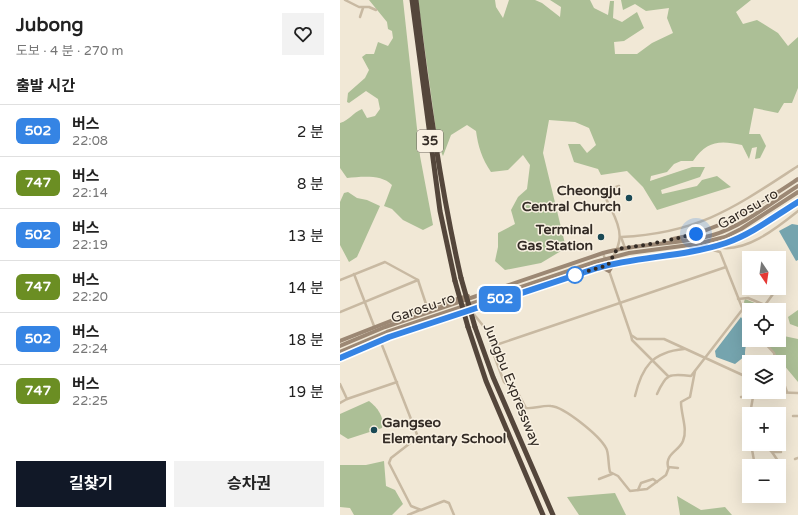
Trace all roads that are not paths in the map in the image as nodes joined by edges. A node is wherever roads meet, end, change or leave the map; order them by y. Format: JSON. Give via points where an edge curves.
{"nodes":[{"id":1,"x":347,"y":0,"type":"edge"},
{"id":2,"x":412,"y":0,"type":"edge"},
{"id":3,"x":416,"y":0,"type":"edge"},
{"id":4,"x":363,"y":8,"type":"junction"},
{"id":5,"x":376,"y":10,"type":"dead end"},
{"id":6,"x":360,"y":17,"type":"dead end"},
{"id":7,"x":798,"y":166,"type":"edge"},
{"id":8,"x":798,"y":179,"type":"edge"},
{"id":9,"x":619,"y":186,"type":"dead end"},
{"id":10,"x":798,"y":186,"type":"edge"},
{"id":11,"x":798,"y":192,"type":"edge"},
{"id":12,"x":798,"y":202,"type":"edge"},
{"id":13,"x":798,"y":211,"type":"edge"},
{"id":14,"x":622,"y":237,"type":"junction"},
{"id":15,"x":651,"y":244,"type":"junction"},
{"id":16,"x":715,"y":246,"type":"junction"},
{"id":17,"x":625,"y":248,"type":"junction"},
{"id":18,"x":707,"y":248,"type":"junction"},
{"id":19,"x":617,"y":249,"type":"junction"},
{"id":20,"x":603,"y":253,"type":"junction"},
{"id":21,"x":614,"y":256,"type":"junction"},
{"id":22,"x":605,"y":259,"type":"junction"},
{"id":23,"x":614,"y":263,"type":"junction"},
{"id":24,"x":608,"y":265,"type":"junction"},
{"id":25,"x":726,"y":266,"type":"junction"},
{"id":26,"x":600,"y":267,"type":"junction"},
{"id":27,"x":609,"y":271,"type":"junction"},
{"id":28,"x":354,"y":274,"type":"junction"},
{"id":29,"x":340,"y":280,"type":"edge"},
{"id":30,"x":418,"y":280,"type":"junction"},
{"id":31,"x":494,"y":290,"type":"junction"},
{"id":32,"x":772,"y":295,"type":"edge"},
{"id":33,"x":738,"y":299,"type":"junction"},
{"id":34,"x":365,"y":302,"type":"junction"},
{"id":35,"x":620,"y":303,"type":"junction"},
{"id":36,"x":427,"y":307,"type":"junction"},
{"id":37,"x":471,"y":309,"type":"junction"},
{"id":38,"x":742,"y":310,"type":"joint"},
{"id":39,"x":340,"y":312,"type":"edge"},
{"id":40,"x":374,"y":326,"type":"junction"},
{"id":41,"x":631,"y":336,"type":"junction"},
{"id":42,"x":380,"y":340,"type":"junction"},
{"id":43,"x":340,"y":341,"type":"edge"},
{"id":44,"x":340,"y":346,"type":"edge"},
{"id":45,"x":493,"y":346,"type":"junction"},
{"id":46,"x":768,"y":347,"type":"edge"},
{"id":47,"x":684,"y":348,"type":"junction"},
{"id":48,"x":340,"y":352,"type":"edge"},
{"id":49,"x":774,"y":355,"type":"edge"},
{"id":50,"x":340,"y":358,"type":"edge"},
{"id":51,"x":705,"y":358,"type":"junction"},
{"id":52,"x":652,"y":360,"type":"junction"},
{"id":53,"x":695,"y":370,"type":"junction"},
{"id":54,"x":742,"y":375,"type":"edge"},
{"id":55,"x":668,"y":376,"type":"junction"},
{"id":56,"x":397,"y":382,"type":"junction"},
{"id":57,"x":340,"y":384,"type":"edge"},
{"id":58,"x":787,"y":392,"type":"edge"},
{"id":59,"x":798,"y":393,"type":"edge"},
{"id":60,"x":657,"y":394,"type":"dead end"},
{"id":61,"x":635,"y":396,"type":"dead end"},
{"id":62,"x":347,"y":399,"type":"junction"},
{"id":63,"x":340,"y":403,"type":"edge"},
{"id":64,"x":793,"y":416,"type":"dead end"},
{"id":65,"x":798,"y":416,"type":"edge"},
{"id":66,"x":772,"y":452,"type":"joint"},
{"id":67,"x":781,"y":452,"type":"dead end"},
{"id":68,"x":777,"y":459,"type":"edge"},
{"id":69,"x":669,"y":468,"type":"junction"},
{"id":70,"x":678,"y":468,"type":"dead end"},
{"id":71,"x":612,"y":474,"type":"junction"},
{"id":72,"x":599,"y":479,"type":"dead end"},
{"id":73,"x":657,"y":482,"type":"junction"},
{"id":74,"x":638,"y":490,"type":"junction"},
{"id":75,"x":421,"y":510,"type":"junction"},
{"id":76,"x":408,"y":515,"type":"edge"},
{"id":77,"x":454,"y":515,"type":"edge"},
{"id":78,"x":543,"y":515,"type":"edge"},
{"id":79,"x":553,"y":515,"type":"edge"}],
"edges":[{"from":1,"to":4,"type":"street"},
{"from":2,"to":78,"type":"highway","name":"Jungbu Expressway","number":"35","bridge":true,"via":[[440,211],[455,281],[486,381]]},
{"from":3,"to":79,"type":"highway","name":"Jungbu Expressway","number":"35","bridge":true,"via":[[445,210],[461,278],[493,377]]},
{"from":4,"to":5,"type":"street","via":[[369,6]]},
{"from":4,"to":6,"type":"street"},
{"from":7,"to":14,"type":"street","via":[[740,204],[710,219],[660,233]]},
{"from":8,"to":15,"type":"main road","name":"Garosu-ro","via":[[728,222],[696,234]]},
{"from":9,"to":14,"type":"street","via":[[604,191]]},
{"from":10,"to":15,"type":"main road","name":"Garosu-ro","via":[[721,232],[704,237]]},
{"from":11,"to":21,"type":"main road","name":"Garosu-ro","via":[[725,237],[697,244]]},
{"from":12,"to":16,"type":"main road","name":"Garosu-ro","via":[[738,238]]},
{"from":13,"to":16,"type":"street","via":[[753,241],[728,250]]},
{"from":14,"to":17,"type":"street"},
{"from":14,"to":19,"type":"street"},
{"from":15,"to":17,"type":"main road","name":"Garosu-ro"},
{"from":16,"to":18,"type":"main road","name":"Garosu-ro"},
{"from":17,"to":19,"type":"main road","name":"Garosu-ro"},
{"from":18,"to":23,"type":"main road","name":"Garosu-ro"},
{"from":18,"to":25,"type":"street","via":[[720,252]]},
{"from":19,"to":20,"type":"main road","name":"Garosu-ro"},
{"from":19,"to":21,"type":"street"},
{"from":20,"to":22,"type":"street"},
{"from":20,"to":31,"type":"main road","name":"Garosu-ro"},
{"from":21,"to":22,"type":"main road","name":"Garosu-ro"},
{"from":21,"to":24,"type":"street"},
{"from":22,"to":24,"type":"street"},
{"from":22,"to":48,"type":"main road","name":"Garosu-ro","via":[[424,319]]},
{"from":23,"to":24,"type":"main road","name":"Garosu-ro"},
{"from":23,"to":27,"type":"main road"},
{"from":24,"to":26,"type":"main road","name":"Garosu-ro"},
{"from":24,"to":27,"type":"street"},
{"from":25,"to":33,"type":"street"},
{"from":25,"to":35,"type":"street"},
{"from":26,"to":27,"type":"main road"},
{"from":26,"to":37,"type":"main road","name":"Garosu-ro"},
{"from":27,"to":35,"type":"street"},
{"from":28,"to":29,"type":"street"},
{"from":28,"to":30,"type":"street","via":[[385,262]]},
{"from":28,"to":34,"type":"street"},
{"from":30,"to":34,"type":"street"},
{"from":30,"to":36,"type":"street"},
{"from":31,"to":36,"type":"main road"},
{"from":31,"to":44,"type":"main road","name":"Garosu-ro","via":[[380,329]]},
{"from":32,"to":33,"type":"street","via":[[765,305],[748,298]]},
{"from":33,"to":38,"type":"street"},
{"from":34,"to":39,"type":"street"},
{"from":34,"to":40,"type":"street"},
{"from":35,"to":41,"type":"street"},
{"from":35,"to":45,"type":"street"},
{"from":36,"to":40,"type":"main road"},
{"from":37,"to":42,"type":"main road","name":"Garosu-ro"},
{"from":37,"to":45,"type":"street","via":[[483,325]]},
{"from":38,"to":51,"type":"street"},
{"from":40,"to":43,"type":"main road"},
{"from":41,"to":47,"type":"street","via":[[637,340],[664,339]]},
{"from":41,"to":52,"type":"street"},
{"from":42,"to":50,"type":"main road","name":"Garosu-ro"},
{"from":42,"to":56,"type":"street"},
{"from":45,"to":71,"type":"street","via":[[492,350],[504,382],[519,396],[526,408],[556,406],[595,433],[607,448],[608,466]]},
{"from":46,"to":49,"type":"street"},
{"from":47,"to":51,"type":"street"},
{"from":47,"to":52,"type":"street"},
{"from":51,"to":53,"type":"street"},
{"from":51,"to":54,"type":"street"},
{"from":52,"to":55,"type":"street"},
{"from":52,"to":61,"type":"street","via":[[640,377]]},
{"from":53,"to":55,"type":"street","via":[[690,376]]},
{"from":53,"to":69,"type":"street","via":[[690,397],[681,402],[684,439],[681,447],[670,456],[667,464]]},
{"from":55,"to":60,"type":"street"},
{"from":56,"to":62,"type":"street"},
{"from":56,"to":75,"type":"street","via":[[418,437],[391,458],[390,463],[411,506]]},
{"from":57,"to":62,"type":"street"},
{"from":58,"to":59,"type":"street"},
{"from":62,"to":63,"type":"street"},
{"from":64,"to":65,"type":"street"},
{"from":66,"to":67,"type":"street"},
{"from":66,"to":68,"type":"street"},
{"from":69,"to":70,"type":"street"},
{"from":69,"to":73,"type":"street","via":[[666,475]]},
{"from":71,"to":72,"type":"street"},
{"from":71,"to":74,"type":"street","via":[[618,476],[630,491]]},
{"from":73,"to":74,"type":"street","via":[[647,489]]},
{"from":73,"to":74,"type":"street","via":[[653,479],[641,483]]},
{"from":75,"to":76,"type":"street"},
{"from":75,"to":77,"type":"street","via":[[444,501],[449,503]]}]}
